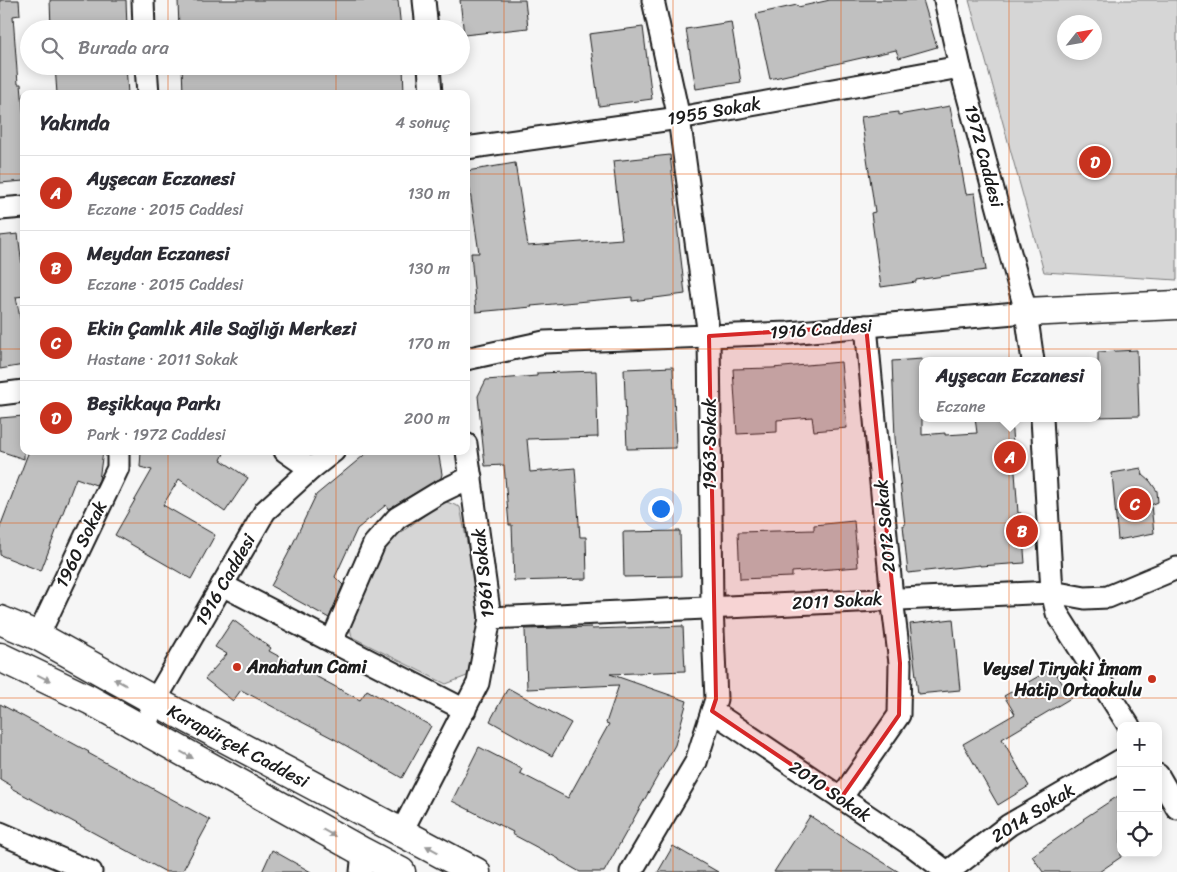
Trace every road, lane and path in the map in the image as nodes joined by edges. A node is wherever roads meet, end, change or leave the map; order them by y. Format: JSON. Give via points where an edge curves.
{"nodes":[{"id":1,"x":142,"y":0,"type":"edge"},
{"id":2,"x":424,"y":0,"type":"edge"},
{"id":3,"x":653,"y":0,"type":"edge"},
{"id":4,"x":945,"y":0,"type":"edge"},
{"id":5,"x":143,"y":20,"type":"edge"},
{"id":6,"x":426,"y":20,"type":"edge"},
{"id":7,"x":960,"y":67,"type":"junction"},
{"id":8,"x":147,"y":75,"type":"edge"},
{"id":9,"x":430,"y":75,"type":"edge"},
{"id":10,"x":148,"y":90,"type":"edge"},
{"id":11,"x":431,"y":90,"type":"edge"},
{"id":12,"x":679,"y":118,"type":"junction"},
{"id":13,"x":470,"y":147,"type":"edge"},
{"id":14,"x":20,"y":207,"type":"edge"},
{"id":15,"x":0,"y":209,"type":"edge"},
{"id":16,"x":1177,"y":305,"type":"edge"},
{"id":17,"x":1026,"y":312,"type":"junction"},
{"id":18,"x":866,"y":326,"type":"junction"},
{"id":19,"x":709,"y":336,"type":"junction"},
{"id":20,"x":1032,"y":357,"type":"edge"},
{"id":21,"x":470,"y":358,"type":"edge"},
{"id":22,"x":20,"y":392,"type":"edge"},
{"id":23,"x":0,"y":394,"type":"edge"},
{"id":24,"x":1042,"y":422,"type":"edge"},
{"id":25,"x":118,"y":455,"type":"edge"},
{"id":26,"x":291,"y":455,"type":"edge"},
{"id":27,"x":329,"y":455,"type":"edge"},
{"id":28,"x":467,"y":455,"type":"edge"},
{"id":29,"x":311,"y":469,"type":"junction"},
{"id":30,"x":470,"y":477,"type":"junction"},
{"id":31,"x":1177,"y":568,"type":"edge"},
{"id":32,"x":222,"y":585,"type":"junction"},
{"id":33,"x":1052,"y":592,"type":"junction"},
{"id":34,"x":892,"y":598,"type":"junction"},
{"id":35,"x":712,"y":607,"type":"junction"},
{"id":36,"x":490,"y":618,"type":"junction"},
{"id":37,"x":0,"y":620,"type":"edge"},
{"id":38,"x":38,"y":636,"type":"junction"},
{"id":39,"x":332,"y":642,"type":"junction"},
{"id":40,"x":0,"y":657,"type":"edge"},
{"id":41,"x":155,"y":701,"type":"junction"},
{"id":42,"x":465,"y":710,"type":"junction"},
{"id":43,"x":712,"y":711,"type":"junction"},
{"id":44,"x":1126,"y":722,"type":"edge"},
{"id":45,"x":144,"y":730,"type":"junction"},
{"id":46,"x":1117,"y":762,"type":"edge"},
{"id":47,"x":1162,"y":782,"type":"edge"},
{"id":48,"x":841,"y":798,"type":"junction"},
{"id":49,"x":1177,"y":808,"type":"edge"},
{"id":50,"x":400,"y":832,"type":"junction"},
{"id":51,"x":0,"y":834,"type":"edge"},
{"id":52,"x":362,"y":862,"type":"edge"},
{"id":53,"x":91,"y":872,"type":"edge"},
{"id":54,"x":401,"y":872,"type":"edge"},
{"id":55,"x":476,"y":872,"type":"edge"},
{"id":56,"x":631,"y":872,"type":"edge"},
{"id":57,"x":948,"y":872,"type":"edge"}],
"edges":[{"from":1,"to":5,"type":"street"},
{"from":2,"to":6,"type":"street"},
{"from":3,"to":12,"type":"street","name":"1963 Sokak"},
{"from":4,"to":7,"type":"street","name":"1972 Caddesi"},
{"from":7,"to":12,"type":"street","name":"1955 Sokak"},
{"from":7,"to":17,"type":"street","name":"1972 Caddesi"},
{"from":8,"to":10,"type":"street"},
{"from":9,"to":11,"type":"street"},
{"from":12,"to":13,"type":"street","name":"1955 Sokak"},
{"from":12,"to":19,"type":"street","name":"1963 Sokak"},
{"from":14,"to":15,"type":"street"},
{"from":16,"to":17,"type":"main road","name":"1916 Caddesi"},
{"from":17,"to":18,"type":"street","name":"1916 Caddesi"},
{"from":17,"to":20,"type":"street","name":"1972 Caddesi"},
{"from":18,"to":19,"type":"street","name":"1916 Caddesi"},
{"from":18,"to":34,"type":"street","name":"2012 Sokak"},
{"from":19,"to":21,"type":"street","name":"1916 Caddesi","via":[[544,342]]},
{"from":19,"to":35,"type":"street","name":"1963 Sokak"},
{"from":22,"to":23,"type":"street"},
{"from":24,"to":33,"type":"street"},
{"from":25,"to":38,"type":"street","name":"1960 Sokak","via":[[118,468]]},
{"from":26,"to":29,"type":"street"},
{"from":27,"to":29,"type":"street","name":"1916 Caddesi"},
{"from":28,"to":30,"type":"street","name":"1961 Sokak"},
{"from":29,"to":32,"type":"street","name":"1916 Caddesi","via":[[265,511]]},
{"from":30,"to":36,"type":"street","name":"1961 Sokak"},
{"from":30,"to":39,"type":"street","via":[[397,518],[374,544]]},
{"from":31,"to":33,"type":"street","name":"2011 Sokak","via":[[1108,597],[1084,598]]},
{"from":32,"to":39,"type":"street"},
{"from":32,"to":41,"type":"street","name":"1916 Caddesi"},
{"from":33,"to":34,"type":"street","name":"2011 Sokak"},
{"from":33,"to":44,"type":"street","via":[[1057,613]]},
{"from":34,"to":35,"type":"street","name":"2011 Sokak"},
{"from":34,"to":48,"type":"street","name":"2012 Sokak","via":[[900,663],[899,715]]},
{"from":35,"to":36,"type":"street","name":"2011 Sokak"},
{"from":35,"to":43,"type":"street","name":"1963 Sokak","via":[[716,699]]},
{"from":36,"to":42,"type":"street","name":"1961 Sokak","via":[[478,683]]},
{"from":37,"to":38,"type":"main road","name":"Karapürçek Caddesi"},
{"from":41,"to":38,"type":"main road","name":"Karapürçek Caddesi","one_way":true},
{"from":39,"to":42,"type":"street"},
{"from":40,"to":45,"type":"main road","name":"Karapürçek Caddesi","one_way":true},
{"from":41,"to":45,"type":"street","name":"1916 Caddesi"},
{"from":41,"to":50,"type":"main road","name":"Karapürçek Caddesi"},
{"from":42,"to":50,"type":"street","name":"1961 Sokak"},
{"from":43,"to":48,"type":"street","name":"2010 Sokak"},
{"from":43,"to":56,"type":"street","name":"1963 Sokak","via":[[696,762]]},
{"from":45,"to":52,"type":"main road","name":"Karapürçek Caddesi","one_way":true},
{"from":46,"to":57,"type":"street","name":"2014 Sokak","via":[[1009,825]]},
{"from":47,"to":49,"type":"street"},
{"from":48,"to":57,"type":"street","name":"2010 Sokak"},
{"from":55,"to":50,"type":"main road","name":"Karapürçek Caddesi","one_way":true},
{"from":51,"to":53,"type":"street"},
{"from":52,"to":54,"type":"main road","name":"Karapürçek Caddesi"}]}
